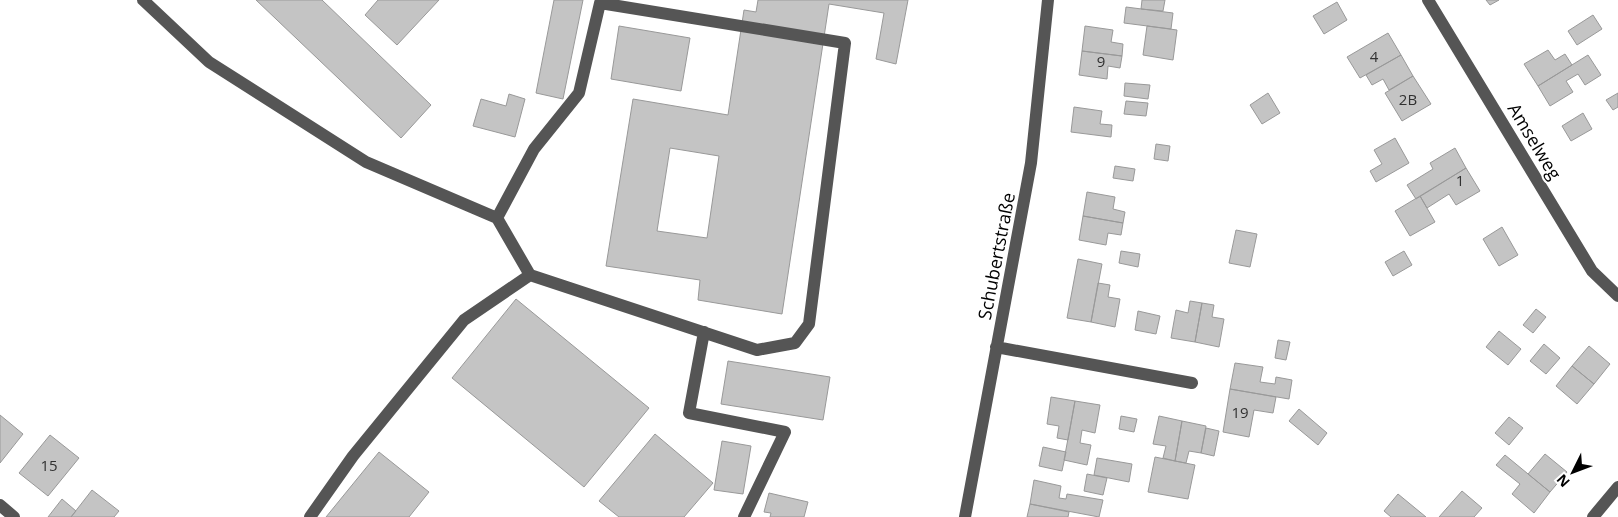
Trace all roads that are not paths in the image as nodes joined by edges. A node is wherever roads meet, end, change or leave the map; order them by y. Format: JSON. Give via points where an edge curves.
{"nodes":[{"id":1,"x":143,"y":0,"type":"edge"},
{"id":2,"x":1048,"y":0,"type":"edge"},
{"id":3,"x":1428,"y":0,"type":"edge"},
{"id":4,"x":497,"y":218,"type":"junction"},
{"id":5,"x":530,"y":275,"type":"junction"},
{"id":6,"x":1618,"y":296,"type":"edge"},
{"id":7,"x":704,"y":332,"type":"junction"},
{"id":8,"x":996,"y":348,"type":"junction"},
{"id":9,"x":1192,"y":383,"type":"dead end"},
{"id":10,"x":1618,"y":487,"type":"edge"},
{"id":11,"x":0,"y":506,"type":"edge"},
{"id":12,"x":14,"y":517,"type":"edge"},
{"id":13,"x":310,"y":517,"type":"edge"},
{"id":14,"x":744,"y":517,"type":"edge"},
{"id":15,"x":965,"y":517,"type":"edge"},
{"id":16,"x":1593,"y":517,"type":"edge"}],
"edges":[{"from":1,"to":4,"type":"street","via":[[209,62],[366,162]]},
{"from":2,"to":8,"type":"street","name":"Schubertstraße","via":[[1031,163]]},
{"from":3,"to":6,"type":"street","name":"Amselweg","via":[[1592,271]]},
{"from":4,"to":5,"type":"street"},
{"from":4,"to":7,"type":"street","via":[[534,149],[579,93],[600,3],[845,43],[809,324],[795,343],[757,350]]},
{"from":5,"to":7,"type":"street"},
{"from":5,"to":13,"type":"street","via":[[464,320],[353,456]]},
{"from":7,"to":14,"type":"street","via":[[689,413],[785,432]]},
{"from":8,"to":9,"type":"street"},
{"from":8,"to":15,"type":"street","name":"Schubertstraße"},
{"from":10,"to":16,"type":"street"},
{"from":11,"to":12,"type":"street"}]}
